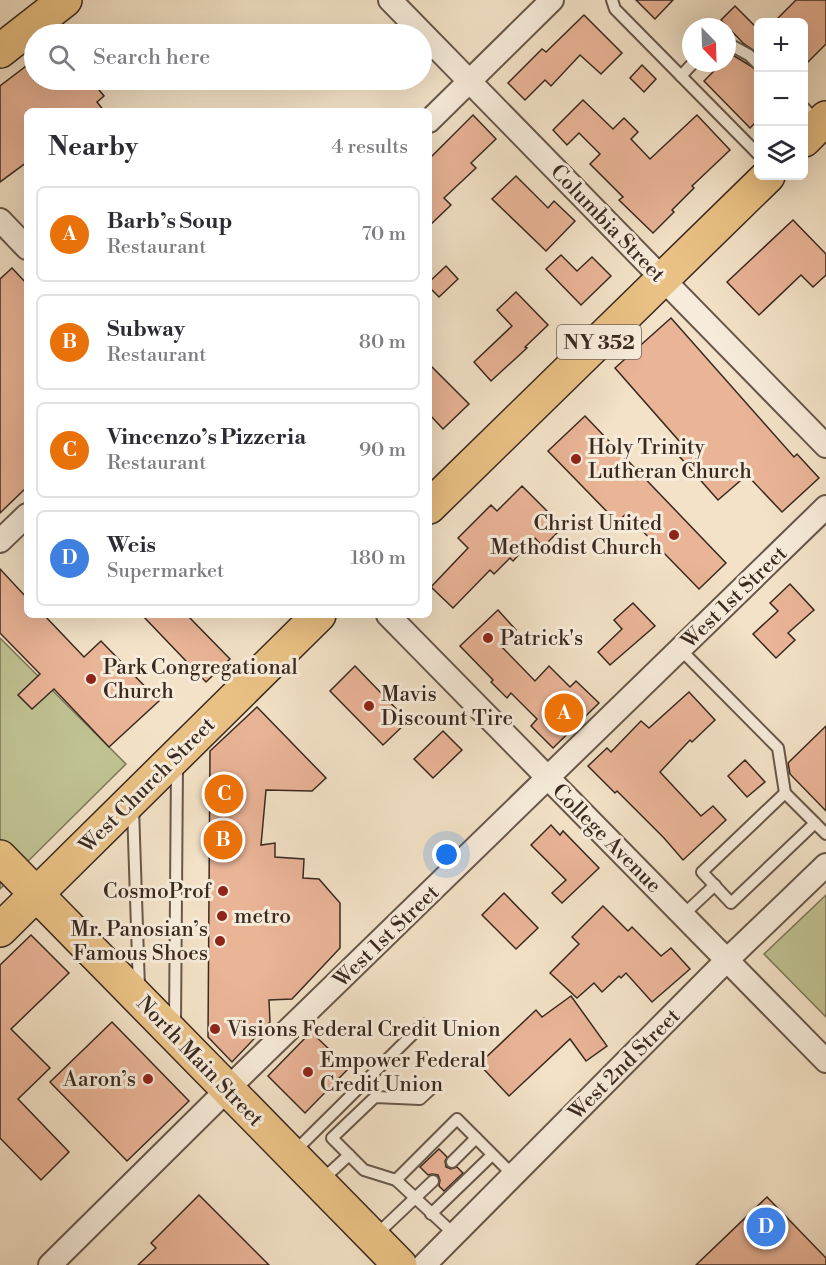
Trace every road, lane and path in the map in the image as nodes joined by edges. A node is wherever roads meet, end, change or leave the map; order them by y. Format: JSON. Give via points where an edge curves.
{"nodes":[{"id":1,"x":65,"y":0,"type":"edge"},
{"id":2,"x":390,"y":0,"type":"edge"},
{"id":3,"x":552,"y":0,"type":"edge"},
{"id":4,"x":612,"y":0,"type":"edge"},
{"id":5,"x":34,"y":24,"type":"edge"},
{"id":6,"x":413,"y":24,"type":"edge"},
{"id":7,"x":24,"y":32,"type":"edge"},
{"id":8,"x":432,"y":44,"type":"edge"},
{"id":9,"x":736,"y":48,"type":"edge"},
{"id":10,"x":0,"y":51,"type":"edge"},
{"id":11,"x":754,"y":59,"type":"edge"},
{"id":12,"x":685,"y":72,"type":"edge"},
{"id":13,"x":681,"y":76,"type":"junction"},
{"id":14,"x":469,"y":82,"type":"junction"},
{"id":15,"x":432,"y":118,"type":"edge"},
{"id":16,"x":754,"y":149,"type":"edge"},
{"id":17,"x":764,"y":180,"type":"edge"},
{"id":18,"x":0,"y":220,"type":"edge"},
{"id":19,"x":24,"y":245,"type":"edge"},
{"id":20,"x":663,"y":280,"type":"junction"},
{"id":21,"x":826,"y":446,"type":"edge"},
{"id":22,"x":432,"y":504,"type":"edge"},
{"id":23,"x":826,"y":507,"type":"edge"},
{"id":24,"x":24,"y":518,"type":"edge"},
{"id":25,"x":0,"y":541,"type":"edge"},
{"id":26,"x":316,"y":618,"type":"edge"},
{"id":27,"x":391,"y":618,"type":"edge"},
{"id":28,"x":680,"y":649,"type":"junction"},
{"id":29,"x":178,"y":754,"type":"junction"},
{"id":30,"x":548,"y":778,"type":"junction"},
{"id":31,"x":785,"y":793,"type":"junction"},
{"id":32,"x":133,"y":799,"type":"junction"},
{"id":33,"x":814,"y":823,"type":"junction"},
{"id":34,"x":826,"y":834,"type":"edge"},
{"id":35,"x":0,"y":857,"type":"edge"},
{"id":36,"x":826,"y":865,"type":"edge"},
{"id":37,"x":715,"y":885,"type":"junction"},
{"id":38,"x":36,"y":894,"type":"junction"},
{"id":39,"x":683,"y":915,"type":"junction"},
{"id":40,"x":0,"y":930,"type":"edge"},
{"id":41,"x":727,"y":960,"type":"junction"},
{"id":42,"x":139,"y":999,"type":"junction"},
{"id":43,"x":423,"y":1024,"type":"dead end"},
{"id":44,"x":175,"y":1036,"type":"junction"},
{"id":45,"x":826,"y":1061,"type":"edge"},
{"id":46,"x":435,"y":1085,"type":"dead end"},
{"id":47,"x":227,"y":1089,"type":"junction"},
{"id":48,"x":476,"y":1138,"type":"junction"},
{"id":49,"x":292,"y":1154,"type":"junction"},
{"id":50,"x":349,"y":1155,"type":"junction"},
{"id":51,"x":492,"y":1155,"type":"junction"},
{"id":52,"x":452,"y":1162,"type":"dead end"},
{"id":53,"x":513,"y":1175,"type":"junction"},
{"id":54,"x":396,"y":1180,"type":"junction"},
{"id":55,"x":434,"y":1181,"type":"dead end"},
{"id":56,"x":320,"y":1183,"type":"junction"},
{"id":57,"x":415,"y":1198,"type":"junction"},
{"id":58,"x":431,"y":1214,"type":"junction"},
{"id":59,"x":454,"y":1234,"type":"junction"},
{"id":60,"x":373,"y":1239,"type":"junction"},
{"id":61,"x":50,"y":1265,"type":"edge"},
{"id":62,"x":400,"y":1265,"type":"edge"},
{"id":63,"x":424,"y":1265,"type":"edge"}],
"edges":[{"from":1,"to":5,"type":"main road"},
{"from":2,"to":6,"type":"street","name":"Columbia Street"},
{"from":3,"to":14,"type":"street"},
{"from":4,"to":13,"type":"lane","via":[[615,9]]},
{"from":7,"to":10,"type":"main road"},
{"from":8,"to":14,"type":"street","name":"Columbia Street"},
{"from":9,"to":11,"type":"lane"},
{"from":12,"to":13,"type":"lane"},
{"from":13,"to":16,"type":"lane"},
{"from":14,"to":15,"type":"street"},
{"from":14,"to":20,"type":"street","name":"Columbia Street"},
{"from":17,"to":20,"type":"main road","number":"NY 352"},
{"from":18,"to":19,"type":"street"},
{"from":20,"to":21,"type":"street","name":"Columbia Street"},
{"from":20,"to":22,"type":"main road","number":"NY 352"},
{"from":23,"to":28,"type":"street","name":"West 1st Street"},
{"from":24,"to":25,"type":"street"},
{"from":26,"to":29,"type":"main road","name":"West Church Street"},
{"from":27,"to":30,"type":"street","name":"College Avenue"},
{"from":28,"to":30,"type":"street","name":"West 1st Street"},
{"from":28,"to":31,"type":"lane","via":[[778,748]]},
{"from":29,"to":32,"type":"main road","name":"West Church Street"},
{"from":29,"to":44,"type":"lane"},
{"from":30,"to":39,"type":"street","name":"College Avenue"},
{"from":30,"to":47,"type":"street","name":"West 1st Street"},
{"from":31,"to":33,"type":"lane"},
{"from":31,"to":37,"type":"lane","via":[[702,872]]},
{"from":32,"to":38,"type":"main road","name":"West Church Street"},
{"from":32,"to":42,"type":"lane"},
{"from":33,"to":34,"type":"lane"},
{"from":33,"to":37,"type":"lane","via":[[731,903]]},
{"from":35,"to":38,"type":"main road","name":"North Main Street"},
{"from":36,"to":41,"type":"street","name":"West 2nd Street"},
{"from":37,"to":39,"type":"lane"},
{"from":38,"to":40,"type":"main road","name":"West Church Street"},
{"from":38,"to":42,"type":"main road","name":"North Main Street"},
{"from":39,"to":41,"type":"street","name":"College Avenue"},
{"from":41,"to":45,"type":"street","name":"College Avenue"},
{"from":41,"to":53,"type":"street","name":"West 2nd Street"},
{"from":42,"to":44,"type":"main road","name":"North Main Street"},
{"from":43,"to":49,"type":"lane"},
{"from":44,"to":47,"type":"main road","name":"North Main Street"},
{"from":46,"to":50,"type":"lane","via":[[420,1099],[375,1097],[332,1138]]},
{"from":47,"to":49,"type":"main road","name":"North Main Street"},
{"from":47,"to":61,"type":"street","name":"West 1st Street"},
{"from":48,"to":51,"type":"lane"},
{"from":48,"to":52,"type":"lane"},
{"from":48,"to":54,"type":"lane","via":[[457,1119]]},
{"from":49,"to":56,"type":"main road","name":"North Main Street"},
{"from":50,"to":54,"type":"lane","via":[[364,1170]]},
{"from":50,"to":56,"type":"lane"},
{"from":51,"to":53,"type":"lane"},
{"from":51,"to":58,"type":"lane"},
{"from":53,"to":59,"type":"street","name":"West 2nd Street"},
{"from":54,"to":57,"type":"lane"},
{"from":55,"to":57,"type":"lane"},
{"from":56,"to":60,"type":"main road","name":"North Main Street"},
{"from":57,"to":58,"type":"lane"},
{"from":57,"to":60,"type":"lane"},
{"from":58,"to":59,"type":"lane"},
{"from":59,"to":63,"type":"street","name":"West 2nd Street"},
{"from":60,"to":62,"type":"main road","name":"North Main Street"}]}
